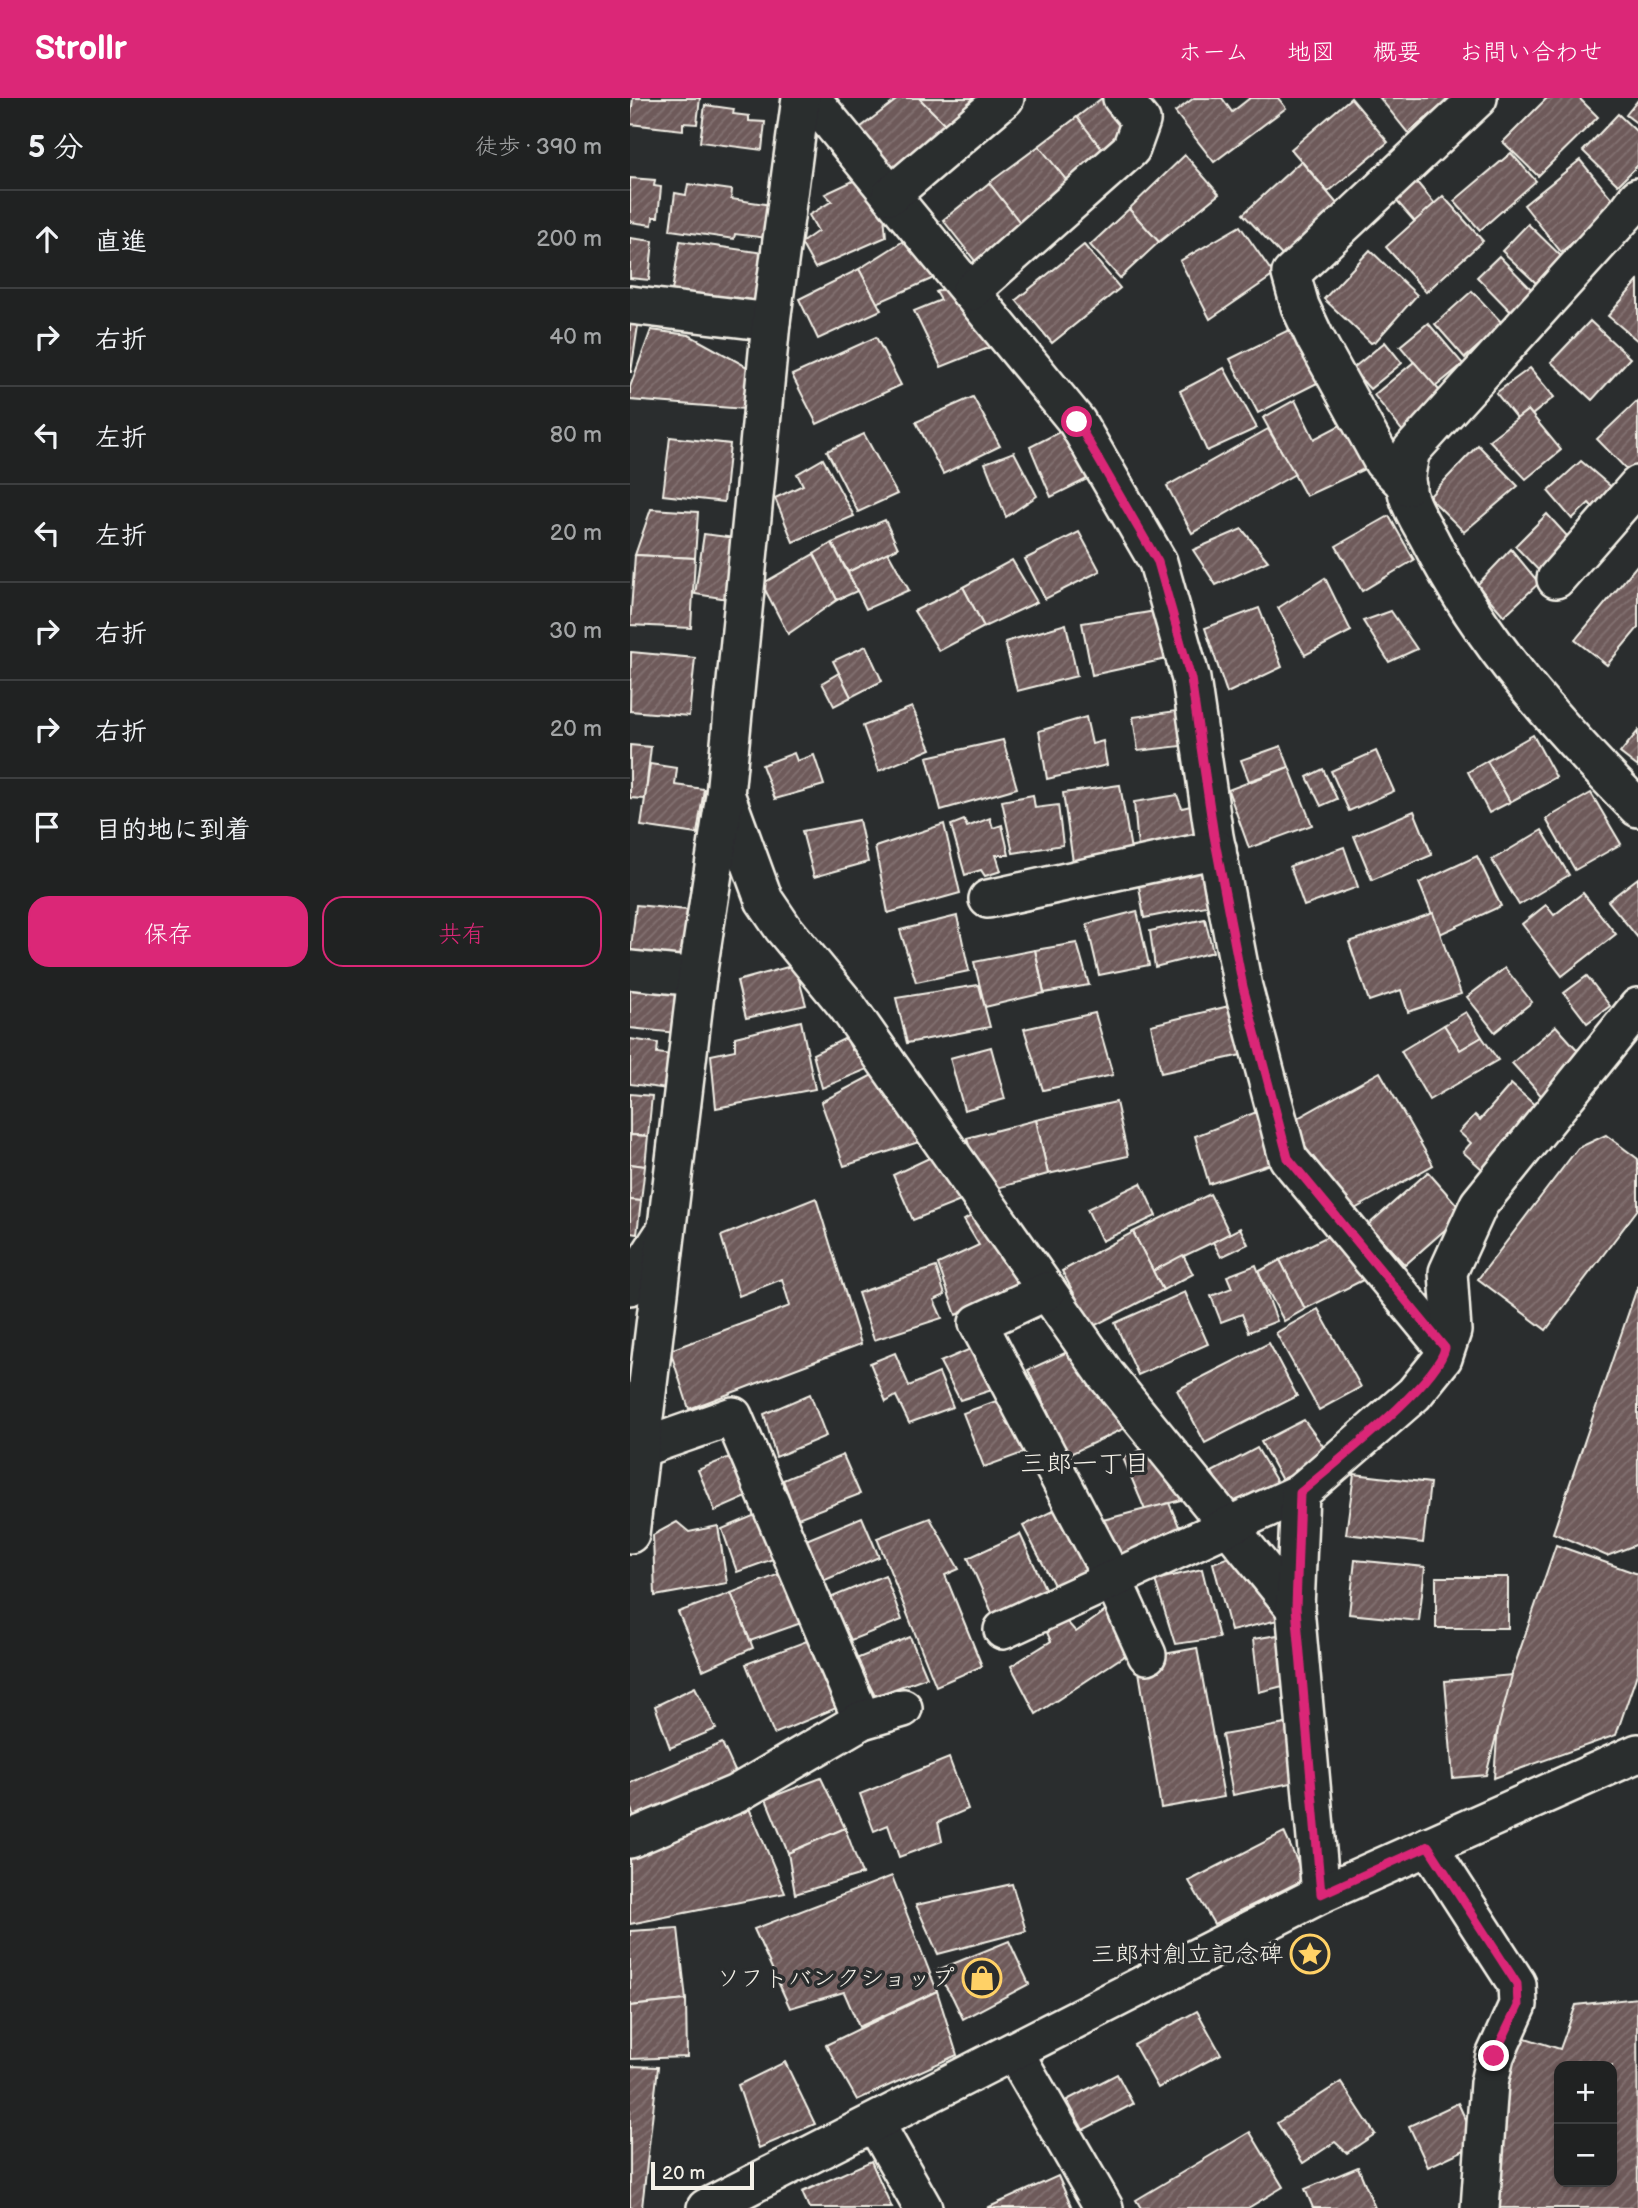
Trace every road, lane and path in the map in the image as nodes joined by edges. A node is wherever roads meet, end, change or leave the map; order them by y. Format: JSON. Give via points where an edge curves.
{"nodes":[{"id":1,"x":801,"y":98,"type":"edge"},
{"id":2,"x":811,"y":98,"type":"edge"},
{"id":3,"x":1005,"y":98,"type":"edge"},
{"id":4,"x":1122,"y":98,"type":"edge"},
{"id":5,"x":1478,"y":98,"type":"edge"},
{"id":6,"x":891,"y":195,"type":"junction"},
{"id":7,"x":1634,"y":209,"type":"edge"},
{"id":8,"x":970,"y":292,"type":"junction"},
{"id":9,"x":630,"y":305,"type":"edge"},
{"id":10,"x":772,"y":322,"type":"junction"},
{"id":11,"x":1638,"y":485,"type":"edge"},
{"id":12,"x":1407,"y":486,"type":"junction"},
{"id":13,"x":1556,"y":579,"type":"dead end"},
{"id":14,"x":725,"y":795,"type":"junction"},
{"id":15,"x":1638,"y":808,"type":"edge"},
{"id":16,"x":1217,"y":849,"type":"junction"},
{"id":17,"x":988,"y":899,"type":"dead end"},
{"id":18,"x":630,"y":970,"type":"edge"},
{"id":19,"x":697,"y":977,"type":"junction"},
{"id":20,"x":1638,"y":1007,"type":"edge"},
{"id":21,"x":667,"y":1230,"type":"junction"},
{"id":22,"x":630,"y":1286,"type":"edge"},
{"id":23,"x":1047,"y":1291,"type":"junction"},
{"id":24,"x":642,"y":1333,"type":"edge"},
{"id":25,"x":1445,"y":1348,"type":"junction"},
{"id":26,"x":640,"y":1448,"type":"junction"},
{"id":27,"x":1300,"y":1493,"type":"junction"},
{"id":28,"x":1230,"y":1527,"type":"junction"},
{"id":29,"x":630,"y":1534,"type":"edge"},
{"id":30,"x":1113,"y":1580,"type":"junction"},
{"id":31,"x":1296,"y":1608,"type":"junction"},
{"id":32,"x":1003,"y":1630,"type":"dead end"},
{"id":33,"x":1147,"y":1655,"type":"dead end"},
{"id":34,"x":903,"y":1708,"type":"dead end"},
{"id":35,"x":862,"y":1720,"type":"junction"},
{"id":36,"x":1636,"y":1759,"type":"edge"},
{"id":37,"x":630,"y":1839,"type":"edge"},
{"id":38,"x":1428,"y":1846,"type":"junction"},
{"id":39,"x":1321,"y":1894,"type":"junction"},
{"id":40,"x":1014,"y":2052,"type":"junction"},
{"id":41,"x":875,"y":2123,"type":"junction"},
{"id":42,"x":705,"y":2208,"type":"edge"},
{"id":43,"x":923,"y":2208,"type":"edge"},
{"id":44,"x":1104,"y":2208,"type":"edge"},
{"id":45,"x":1480,"y":2208,"type":"edge"}],
"edges":[{"from":1,"to":10,"type":"street"},
{"from":2,"to":6,"type":"street"},
{"from":3,"to":6,"type":"street"},
{"from":4,"to":8,"type":"street","via":[[1141,121],[1131,149]]},
{"from":5,"to":12,"type":"street","via":[[1291,274],[1315,338],[1383,462]]},
{"from":6,"to":8,"type":"street"},
{"from":7,"to":12,"type":"street","via":[[1411,451]]},
{"from":8,"to":16,"type":"street","via":[[1077,422],[1158,562],[1191,679]]},
{"from":9,"to":10,"type":"street"},
{"from":10,"to":14,"type":"street"},
{"from":11,"to":13,"type":"street"},
{"from":12,"to":15,"type":"street","via":[[1408,498],[1449,578],[1506,662],[1581,751]]},
{"from":14,"to":19,"type":"street"},
{"from":14,"to":23,"type":"street","via":[[764,900],[847,1006]]},
{"from":16,"to":17,"type":"street"},
{"from":16,"to":25,"type":"street","via":[[1243,987],[1288,1158]]},
{"from":18,"to":19,"type":"street"},
{"from":19,"to":21,"type":"street"},
{"from":20,"to":25,"type":"street","via":[[1479,1204],[1448,1272],[1452,1331]]},
{"from":21,"to":22,"type":"street"},
{"from":21,"to":24,"type":"street"},
{"from":23,"to":28,"type":"street","via":[[1106,1375]]},
{"from":23,"to":30,"type":"street","via":[[978,1323]]},
{"from":24,"to":26,"type":"street"},
{"from":25,"to":27,"type":"street","via":[[1414,1394]]},
{"from":26,"to":29,"type":"street"},
{"from":26,"to":35,"type":"street","via":[[733,1416]]},
{"from":27,"to":28,"type":"street"},
{"from":27,"to":31,"type":"street"},
{"from":28,"to":30,"type":"street"},
{"from":28,"to":31,"type":"street"},
{"from":30,"to":32,"type":"street"},
{"from":30,"to":33,"type":"street"},
{"from":31,"to":39,"type":"street"},
{"from":34,"to":35,"type":"street"},
{"from":35,"to":37,"type":"street","via":[[736,1794]]},
{"from":36,"to":38,"type":"street"},
{"from":38,"to":39,"type":"street"},
{"from":38,"to":45,"type":"street","via":[[1517,1984],[1518,2006],[1494,2056],[1489,2083]]},
{"from":39,"to":40,"type":"street"},
{"from":40,"to":41,"type":"street"},
{"from":40,"to":44,"type":"street"},
{"from":41,"to":42,"type":"street"},
{"from":41,"to":43,"type":"street"}]}
